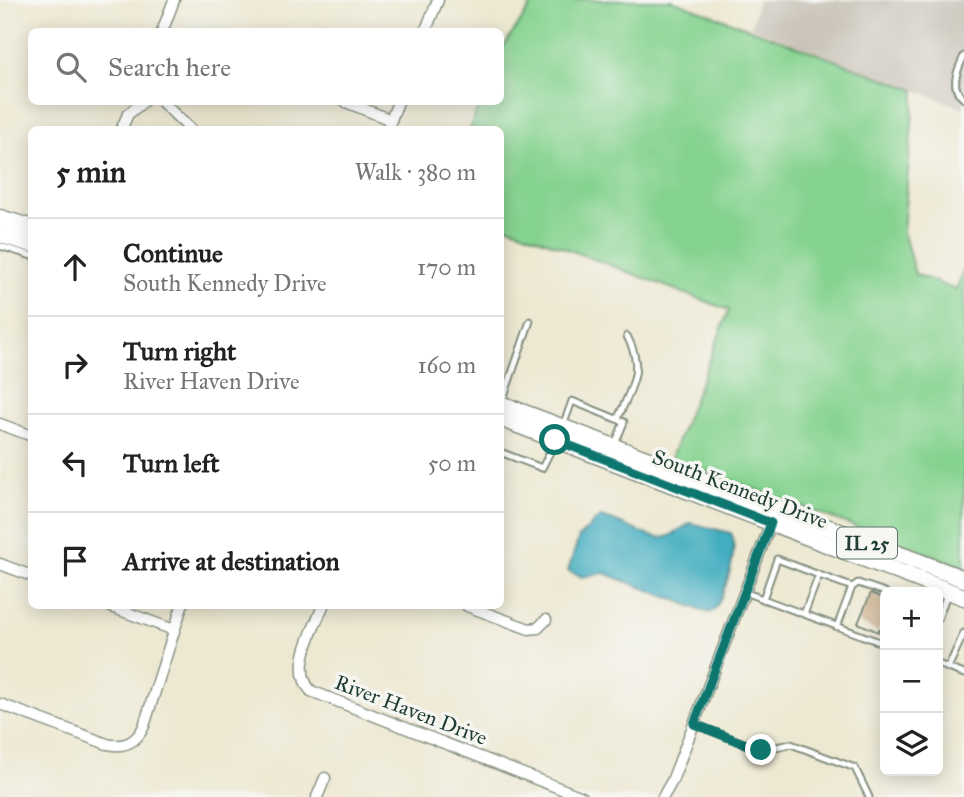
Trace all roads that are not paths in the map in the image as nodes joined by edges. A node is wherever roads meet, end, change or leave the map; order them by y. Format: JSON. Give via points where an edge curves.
{"nodes":[{"id":1,"x":174,"y":0,"type":"edge"},
{"id":2,"x":438,"y":0,"type":"edge"},
{"id":3,"x":164,"y":28,"type":"edge"},
{"id":4,"x":427,"y":28,"type":"edge"},
{"id":5,"x":964,"y":56,"type":"edge"},
{"id":6,"x":964,"y":99,"type":"edge"},
{"id":7,"x":139,"y":105,"type":"edge"},
{"id":8,"x":165,"y":105,"type":"edge"},
{"id":9,"x":352,"y":105,"type":"edge"},
{"id":10,"x":397,"y":105,"type":"edge"},
{"id":11,"x":389,"y":125,"type":"edge"},
{"id":12,"x":123,"y":126,"type":"edge"},
{"id":13,"x":187,"y":126,"type":"edge"},
{"id":14,"x":0,"y":218,"type":"edge"},
{"id":15,"x":28,"y":227,"type":"edge"},
{"id":16,"x":0,"y":234,"type":"edge"},
{"id":17,"x":28,"y":243,"type":"edge"},
{"id":18,"x":0,"y":246,"type":"edge"},
{"id":19,"x":28,"y":255,"type":"edge"},
{"id":20,"x":530,"y":321,"type":"dead end"},
{"id":21,"x":627,"y":336,"type":"dead end"},
{"id":22,"x":504,"y":400,"type":"edge"},
{"id":23,"x":504,"y":410,"type":"edge"},
{"id":24,"x":618,"y":418,"type":"junction"},
{"id":25,"x":0,"y":424,"type":"edge"},
{"id":26,"x":559,"y":433,"type":"junction"},
{"id":27,"x":28,"y":434,"type":"edge"},
{"id":28,"x":614,"y":446,"type":"junction"},
{"id":29,"x":504,"y":454,"type":"edge"},
{"id":30,"x":771,"y":523,"type":"junction"},
{"id":31,"x":0,"y":565,"type":"edge"},
{"id":32,"x":28,"y":575,"type":"edge"},
{"id":33,"x":819,"y":575,"type":"junction"},
{"id":34,"x":961,"y":578,"type":"edge"},
{"id":35,"x":852,"y":587,"type":"junction"},
{"id":36,"x":880,"y":590,"type":"edge"},
{"id":37,"x":744,"y":592,"type":"junction"},
{"id":38,"x":948,"y":592,"type":"junction"},
{"id":39,"x":964,"y":597,"type":"edge"},
{"id":40,"x":763,"y":599,"type":"junction"},
{"id":41,"x":943,"y":606,"type":"edge"},
{"id":42,"x":117,"y":609,"type":"edge"},
{"id":43,"x":181,"y":609,"type":"edge"},
{"id":44,"x":322,"y":609,"type":"edge"},
{"id":45,"x":475,"y":609,"type":"edge"},
{"id":46,"x":804,"y":614,"type":"junction"},
{"id":47,"x":546,"y":620,"type":"dead end"},
{"id":48,"x":838,"y":627,"type":"junction"},
{"id":49,"x":174,"y":630,"type":"junction"},
{"id":50,"x":964,"y":633,"type":"edge"},
{"id":51,"x":880,"y":642,"type":"edge"},
{"id":52,"x":943,"y":666,"type":"edge"},
{"id":53,"x":948,"y":668,"type":"junction"},
{"id":54,"x":964,"y":674,"type":"edge"},
{"id":55,"x":0,"y":704,"type":"edge"},
{"id":56,"x":694,"y":724,"type":"junction"},
{"id":57,"x":325,"y":778,"type":"dead end"},
{"id":58,"x":317,"y":797,"type":"edge"},
{"id":59,"x":582,"y":797,"type":"edge"},
{"id":60,"x":663,"y":797,"type":"edge"},
{"id":61,"x":869,"y":797,"type":"edge"}],
"edges":[{"from":1,"to":3,"type":"street"},
{"from":2,"to":4,"type":"street"},
{"from":5,"to":6,"type":"lane","via":[[955,79]]},
{"from":7,"to":12,"type":"street"},
{"from":8,"to":13,"type":"street"},
{"from":9,"to":11,"type":"street"},
{"from":10,"to":11,"type":"street"},
{"from":14,"to":15,"type":"main road"},
{"from":16,"to":17,"type":"main road"},
{"from":18,"to":19,"type":"lane"},
{"from":20,"to":22,"type":"lane"},
{"from":21,"to":24,"type":"lane","via":[[638,361]]},
{"from":23,"to":26,"type":"main road","name":"South Kennedy Drive","number":"IL 25"},
{"from":24,"to":26,"type":"lane","via":[[572,401]]},
{"from":24,"to":28,"type":"lane","via":[[624,422]]},
{"from":25,"to":27,"type":"street"},
{"from":26,"to":28,"type":"main road","name":"South Kennedy Drive","number":"IL 25"},
{"from":26,"to":29,"type":"lane","via":[[542,468]]},
{"from":26,"to":30,"type":"main road","name":"South Kennedy Drive","number":"IL 25"},
{"from":28,"to":34,"type":"main road","name":"South Kennedy Drive","number":"IL 25"},
{"from":30,"to":37,"type":"street"},
{"from":30,"to":38,"type":"main road","name":"South Kennedy Drive","number":"IL 25"},
{"from":31,"to":32,"type":"street"},
{"from":33,"to":35,"type":"lane"},
{"from":33,"to":40,"type":"lane","via":[[777,559]]},
{"from":33,"to":46,"type":"lane"},
{"from":34,"to":38,"type":"lane"},
{"from":35,"to":36,"type":"lane","via":[[858,583]]},
{"from":35,"to":48,"type":"lane"},
{"from":37,"to":40,"type":"lane"},
{"from":37,"to":56,"type":"street"},
{"from":38,"to":39,"type":"main road","name":"South Kennedy Drive","number":"IL 25"},
{"from":38,"to":41,"type":"lane"},
{"from":40,"to":46,"type":"lane"},
{"from":42,"to":49,"type":"street"},
{"from":43,"to":49,"type":"street"},
{"from":44,"to":59,"type":"street","name":"River Haven Drive","via":[[302,663],[304,681],[311,691]]},
{"from":45,"to":47,"type":"street","via":[[529,629]]},
{"from":46,"to":48,"type":"lane"},
{"from":48,"to":51,"type":"lane"},
{"from":49,"to":55,"type":"street","via":[[144,726],[130,743],[107,744]]},
{"from":50,"to":53,"type":"lane"},
{"from":52,"to":53,"type":"lane"},
{"from":53,"to":54,"type":"lane"},
{"from":56,"to":60,"type":"street"},
{"from":56,"to":61,"type":"lane","via":[[761,750],[791,744],[855,768]]},
{"from":57,"to":58,"type":"street"}]}
